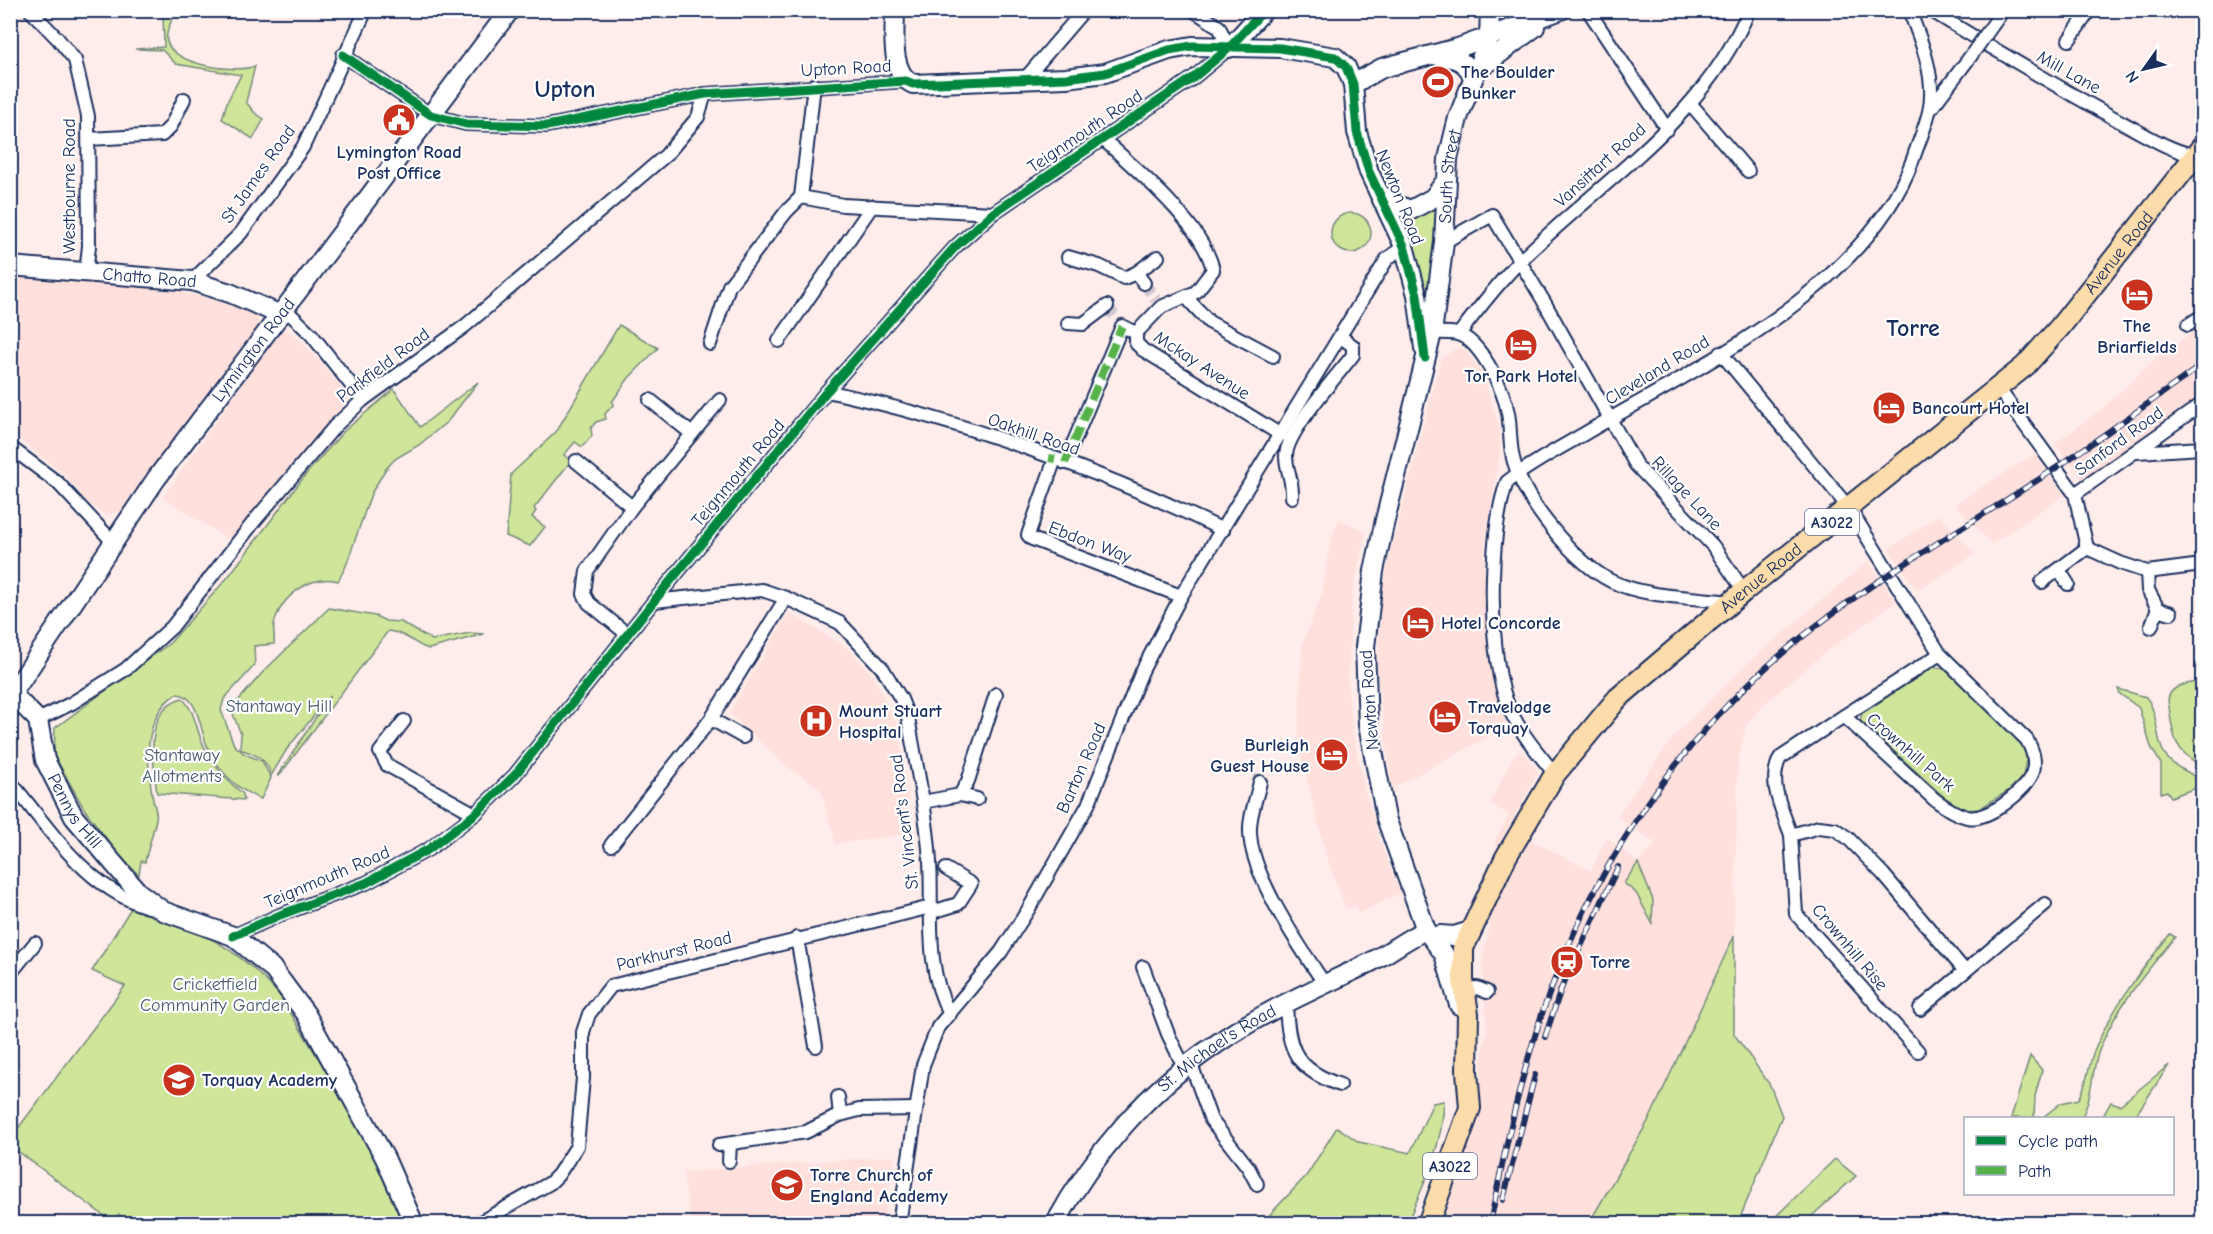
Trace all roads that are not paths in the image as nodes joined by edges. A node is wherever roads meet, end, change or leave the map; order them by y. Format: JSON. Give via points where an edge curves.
{"nodes":[{"id":1,"x":30,"y":10,"type":"edge"},
{"id":2,"x":366,"y":10,"type":"edge"},
{"id":3,"x":510,"y":10,"type":"edge"},
{"id":4,"x":895,"y":10,"type":"edge"},
{"id":5,"x":1084,"y":10,"type":"edge"},
{"id":6,"x":1193,"y":10,"type":"edge"},
{"id":7,"x":1490,"y":10,"type":"edge"},
{"id":8,"x":1588,"y":10,"type":"edge"},
{"id":9,"x":1749,"y":10,"type":"edge"},
{"id":10,"x":1909,"y":10,"type":"edge"},
{"id":11,"x":1930,"y":10,"type":"edge"},
{"id":12,"x":2003,"y":10,"type":"edge"},
{"id":13,"x":2090,"y":10,"type":"edge"},
{"id":14,"x":1263,"y":12,"type":"edge"},
{"id":15,"x":1556,"y":13,"type":"edge"},
{"id":16,"x":1489,"y":38,"type":"junction"},
{"id":17,"x":2069,"y":40,"type":"dead end"},
{"id":18,"x":1229,"y":48,"type":"junction"},
{"id":19,"x":1280,"y":48,"type":"junction"},
{"id":20,"x":344,"y":55,"type":"junction"},
{"id":21,"x":1435,"y":55,"type":"junction"},
{"id":22,"x":1475,"y":74,"type":"junction"},
{"id":23,"x":1024,"y":80,"type":"junction"},
{"id":24,"x":906,"y":81,"type":"junction"},
{"id":25,"x":1353,"y":84,"type":"junction"},
{"id":26,"x":814,"y":85,"type":"junction"},
{"id":27,"x":705,"y":94,"type":"junction"},
{"id":28,"x":184,"y":99,"type":"dead end"},
{"id":29,"x":1689,"y":103,"type":"junction"},
{"id":30,"x":1930,"y":110,"type":"junction"},
{"id":31,"x":431,"y":115,"type":"junction"},
{"id":32,"x":1667,"y":129,"type":"junction"},
{"id":33,"x":89,"y":139,"type":"junction"},
{"id":34,"x":1104,"y":140,"type":"junction"},
{"id":35,"x":2200,"y":153,"type":"edge"},
{"id":36,"x":1748,"y":171,"type":"dead end"},
{"id":37,"x":1445,"y":182,"type":"junction"},
{"id":38,"x":1378,"y":193,"type":"junction"},
{"id":39,"x":801,"y":197,"type":"junction"},
{"id":40,"x":872,"y":206,"type":"junction"},
{"id":41,"x":993,"y":213,"type":"junction"},
{"id":42,"x":1444,"y":242,"type":"junction"},
{"id":43,"x":1404,"y":246,"type":"junction"},
{"id":44,"x":1068,"y":257,"type":"dead end"},
{"id":45,"x":1158,"y":257,"type":"dead end"},
{"id":46,"x":1519,"y":262,"type":"junction"},
{"id":47,"x":10,"y":266,"type":"edge"},
{"id":48,"x":86,"y":273,"type":"junction"},
{"id":49,"x":192,"y":281,"type":"junction"},
{"id":50,"x":1186,"y":297,"type":"junction"},
{"id":51,"x":1107,"y":306,"type":"dead end"},
{"id":52,"x":283,"y":312,"type":"junction"},
{"id":53,"x":2202,"y":316,"type":"edge"},
{"id":54,"x":1068,"y":323,"type":"dead end"},
{"id":55,"x":2188,"y":325,"type":"dead end"},
{"id":56,"x":1136,"y":333,"type":"junction"},
{"id":57,"x":1427,"y":333,"type":"junction"},
{"id":58,"x":1459,"y":334,"type":"junction"},
{"id":59,"x":1341,"y":338,"type":"junction"},
{"id":60,"x":779,"y":341,"type":"dead end"},
{"id":61,"x":710,"y":344,"type":"dead end"},
{"id":62,"x":1721,"y":352,"type":"junction"},
{"id":63,"x":1273,"y":356,"type":"dead end"},
{"id":64,"x":1998,"y":388,"type":"junction"},
{"id":65,"x":827,"y":391,"type":"junction"},
{"id":66,"x":363,"y":400,"type":"junction"},
{"id":67,"x":650,"y":400,"type":"dead end"},
{"id":68,"x":720,"y":400,"type":"dead end"},
{"id":69,"x":2202,"y":404,"type":"edge"},
{"id":70,"x":1609,"y":419,"type":"junction"},
{"id":71,"x":692,"y":434,"type":"junction"},
{"id":72,"x":1281,"y":435,"type":"junction"},
{"id":73,"x":10,"y":447,"type":"edge"},
{"id":74,"x":2202,"y":448,"type":"edge"},
{"id":75,"x":2137,"y":452,"type":"junction"},
{"id":76,"x":1056,"y":460,"type":"junction"},
{"id":77,"x":576,"y":461,"type":"dead end"},
{"id":78,"x":1518,"y":474,"type":"junction"},
{"id":79,"x":2075,"y":494,"type":"junction"},
{"id":80,"x":1292,"y":497,"type":"dead end"},
{"id":81,"x":632,"y":507,"type":"junction"},
{"id":82,"x":1849,"y":508,"type":"junction"},
{"id":83,"x":1223,"y":530,"type":"junction"},
{"id":84,"x":113,"y":542,"type":"junction"},
{"id":85,"x":2087,"y":548,"type":"junction"},
{"id":86,"x":2202,"y":565,"type":"edge"},
{"id":87,"x":2059,"y":570,"type":"junction"},
{"id":88,"x":2147,"y":572,"type":"junction"},
{"id":89,"x":2042,"y":582,"type":"dead end"},
{"id":90,"x":2068,"y":584,"type":"dead end"},
{"id":91,"x":1181,"y":596,"type":"junction"},
{"id":92,"x":1738,"y":596,"type":"junction"},
{"id":93,"x":786,"y":598,"type":"junction"},
{"id":94,"x":654,"y":601,"type":"junction"},
{"id":95,"x":2158,"y":609,"type":"junction"},
{"id":96,"x":2171,"y":613,"type":"dead end"},
{"id":97,"x":2151,"y":627,"type":"dead end"},
{"id":98,"x":627,"y":634,"type":"junction"},
{"id":99,"x":1940,"y":654,"type":"junction"},
{"id":100,"x":996,"y":694,"type":"dead end"},
{"id":101,"x":12,"y":696,"type":"edge"},
{"id":102,"x":1844,"y":716,"type":"junction"},
{"id":103,"x":711,"y":719,"type":"junction"},
{"id":104,"x":38,"y":720,"type":"junction"},
{"id":105,"x":404,"y":722,"type":"dead end"},
{"id":106,"x":743,"y":737,"type":"dead end"},
{"id":107,"x":1555,"y":774,"type":"junction"},
{"id":108,"x":10,"y":781,"type":"edge"},
{"id":109,"x":1260,"y":782,"type":"dead end"},
{"id":110,"x":960,"y":795,"type":"junction"},
{"id":111,"x":977,"y":799,"type":"dead end"},
{"id":112,"x":923,"y":802,"type":"junction"},
{"id":113,"x":475,"y":814,"type":"junction"},
{"id":114,"x":1791,"y":836,"type":"junction"},
{"id":115,"x":611,"y":845,"type":"dead end"},
{"id":116,"x":946,"y":869,"type":"dead end"},
{"id":117,"x":2045,"y":904,"type":"dead end"},
{"id":118,"x":931,"y":909,"type":"junction"},
{"id":119,"x":1481,"y":910,"type":"junction"},
{"id":120,"x":163,"y":911,"type":"junction"},
{"id":121,"x":1470,"y":931,"type":"junction"},
{"id":122,"x":1433,"y":933,"type":"junction"},
{"id":123,"x":233,"y":936,"type":"junction"},
{"id":124,"x":797,"y":938,"type":"junction"},
{"id":125,"x":35,"y":943,"type":"dead end"},
{"id":126,"x":1462,"y":954,"type":"junction"},
{"id":127,"x":1143,"y":967,"type":"dead end"},
{"id":128,"x":1965,"y":971,"type":"junction"},
{"id":129,"x":10,"y":974,"type":"edge"},
{"id":130,"x":1324,"y":983,"type":"junction"},
{"id":131,"x":1476,"y":985,"type":"junction"},
{"id":132,"x":1286,"y":1004,"type":"junction"},
{"id":133,"x":1920,"y":1009,"type":"dead end"},
{"id":134,"x":950,"y":1014,"type":"junction"},
{"id":135,"x":1466,"y":1039,"type":"junction"},
{"id":136,"x":816,"y":1046,"type":"dead end"},
{"id":137,"x":1918,"y":1051,"type":"dead end"},
{"id":138,"x":1188,"y":1067,"type":"junction"},
{"id":139,"x":1340,"y":1084,"type":"dead end"},
{"id":140,"x":838,"y":1097,"type":"dead end"},
{"id":141,"x":1470,"y":1108,"type":"junction"},
{"id":142,"x":916,"y":1109,"type":"junction"},
{"id":143,"x":840,"y":1115,"type":"junction"},
{"id":144,"x":729,"y":1161,"type":"dead end"},
{"id":145,"x":1257,"y":1184,"type":"dead end"},
{"id":146,"x":1061,"y":1221,"type":"edge"},
{"id":147,"x":414,"y":1224,"type":"edge"},
{"id":148,"x":477,"y":1224,"type":"edge"},
{"id":149,"x":899,"y":1224,"type":"edge"},
{"id":150,"x":1428,"y":1224,"type":"edge"}],
"edges":[{"from":1,"to":33,"type":"street","name":"Westbourne Road","via":[[75,60],[88,116]]},
{"from":2,"to":20,"type":"street","name":"St James Road"},
{"from":3,"to":31,"type":"street","name":"Lymington Road"},
{"from":4,"to":24,"type":"street","via":[[898,69]]},
{"from":5,"to":23,"type":"street"},
{"from":6,"to":18,"type":"street","via":[[1219,27]]},
{"from":7,"to":16,"type":"street","name":"South Street"},
{"from":8,"to":32,"type":"street"},
{"from":9,"to":29,"type":"street","name":"Vansittart Road","via":[[1737,39],[1716,72]]},
{"from":10,"to":30,"type":"street","name":"Cleveland Road","via":[[1926,61]]},
{"from":11,"to":35,"type":"street","name":"Mill Lane","via":[[2149,137]]},
{"from":12,"to":30,"type":"street","bridge":true},
{"from":13,"to":17,"type":"street"},
{"from":14,"to":18,"type":"street","name":"Teignmouth Road"},
{"from":14,"to":19,"type":"street","name":"Teignmouth Road","via":[[1264,35]]},
{"from":15,"to":16,"type":"street"},
{"from":15,"to":22,"type":"street"},
{"from":16,"to":21,"type":"street"},
{"from":16,"to":22,"type":"street","name":"South Street"},
{"from":18,"to":19,"type":"street","name":"Upton Road"},
{"from":18,"to":23,"type":"street","name":"Upton Road","via":[[1192,46],[1105,73]]},
{"from":18,"to":34,"type":"street","name":"Teignmouth Road"},
{"from":19,"to":25,"type":"street","name":"Upton Road","via":[[1335,57],[1346,67]]},
{"from":20,"to":31,"type":"street","name":"Upton Road"},
{"from":20,"to":49,"type":"street","name":"St James Road","via":[[303,147],[241,233]]},
{"from":21,"to":22,"type":"street","via":[[1454,57]]},
{"from":21,"to":25,"type":"street","via":[[1382,68]]},
{"from":22,"to":37,"type":"street","name":"South Street","via":[[1458,118]]},
{"from":23,"to":24,"type":"street","name":"Upton Road","via":[[913,84]]},
{"from":24,"to":26,"type":"street","name":"Upton Road"},
{"from":25,"to":38,"type":"street","name":"Newton Road","via":[[1358,132]]},
{"from":26,"to":27,"type":"street","name":"Upton Road"},
{"from":26,"to":39,"type":"street"},
{"from":27,"to":31,"type":"street","name":"Upton Road","via":[[547,126],[466,124]]},
{"from":27,"to":66,"type":"street","name":"Parkfield Road","via":[[698,117],[666,155],[455,334]]},
{"from":28,"to":33,"type":"street","via":[[162,135]]},
{"from":29,"to":32,"type":"street","name":"Vansittart Road"},
{"from":29,"to":36,"type":"street"},
{"from":30,"to":62,"type":"street","name":"Cleveland Road","via":[[1907,175],[1878,225],[1815,290]]},
{"from":31,"to":52,"type":"street","name":"Lymington Road"},
{"from":32,"to":46,"type":"street","name":"Vansittart Road"},
{"from":33,"to":48,"type":"street","name":"Westbourne Road"},
{"from":34,"to":41,"type":"street","name":"Teignmouth Road"},
{"from":34,"to":50,"type":"street","name":"Mckay Avenue","via":[[1159,191],[1210,257],[1213,270],[1196,292]]},
{"from":35,"to":64,"type":"main road","name":"Avenue Road","number":"A3022","via":[[2060,327],[2025,366]]},
{"from":37,"to":38,"type":"street","via":[[1432,198],[1411,210]]},
{"from":37,"to":42,"type":"street","name":"South Street"},
{"from":38,"to":43,"type":"street","name":"Newton Road"},
{"from":39,"to":40,"type":"street"},
{"from":39,"to":61,"type":"street","via":[[729,286]]},
{"from":40,"to":41,"type":"street"},
{"from":40,"to":60,"type":"street"},
{"from":41,"to":65,"type":"street","name":"Teignmouth Road","via":[[955,247]]},
{"from":42,"to":46,"type":"street","name":"Rillage Lane","via":[[1492,215]]},
{"from":42,"to":57,"type":"street","name":"South Street"},
{"from":43,"to":57,"type":"street","name":"Newton Road"},
{"from":43,"to":59,"type":"street","name":"Barton Road","via":[[1387,259]]},
{"from":44,"to":45,"type":"street","via":[[1124,278],[1140,278]]},
{"from":46,"to":58,"type":"street","name":"Vansittart Road"},
{"from":46,"to":70,"type":"street","name":"Rillage Lane"},
{"from":47,"to":48,"type":"street","name":"Chatto Road"},
{"from":48,"to":49,"type":"street","name":"Chatto Road"},
{"from":49,"to":52,"type":"street","name":"Chatto Road"},
{"from":50,"to":56,"type":"street","name":"Mckay Avenue","via":[[1158,304]]},
{"from":50,"to":63,"type":"street","via":[[1209,322]]},
{"from":51,"to":54,"type":"street","via":[[1083,324]]},
{"from":52,"to":66,"type":"street","via":[[311,334]]},
{"from":52,"to":84,"type":"street","name":"Lymington Road","via":[[156,478]]},
{"from":53,"to":55,"type":"street"},
{"from":56,"to":72,"type":"street","name":"Mckay Avenue","via":[[1136,343],[1143,350]]},
{"from":56,"to":76,"type":"street","via":[[1122,326]]},
{"from":57,"to":58,"type":"street"},
{"from":57,"to":122,"type":"street","name":"Newton Road","via":[[1425,358],[1374,571],[1365,675],[1368,725],[1386,818]]},
{"from":58,"to":78,"type":"street","via":[[1480,353],[1502,394]]},
{"from":59,"to":72,"type":"street","name":"Barton Road"},
{"from":59,"to":80,"type":"street","via":[[1353,346],[1353,355],[1322,392],[1286,455],[1293,481]]},
{"from":62,"to":70,"type":"street","name":"Cleveland Road"},
{"from":62,"to":82,"type":"street","name":"Crownhill Park"},
{"from":64,"to":79,"type":"street","name":"Sanford Road"},
{"from":64,"to":82,"type":"main road","name":"Avenue Road","number":"A3022"},
{"from":65,"to":76,"type":"street","name":"Oakhill Road","via":[[928,416]]},
{"from":65,"to":94,"type":"street","name":"Teignmouth Road"},
{"from":66,"to":104,"type":"street","name":"Parkfield Road","via":[[302,462],[172,627],[126,669],[72,704]]},
{"from":67,"to":71,"type":"street"},
{"from":68,"to":71,"type":"street"},
{"from":69,"to":75,"type":"street","name":"Sanford Road"},
{"from":70,"to":78,"type":"street","name":"Cleveland Road"},
{"from":70,"to":92,"type":"street","name":"Rillage Lane","via":[[1643,474],[1713,546]]},
{"from":71,"to":81,"type":"street"},
{"from":72,"to":83,"type":"street","name":"Barton Road"},
{"from":73,"to":84,"type":"street","via":[[58,483]]},
{"from":74,"to":75,"type":"street"},
{"from":75,"to":79,"type":"street","name":"Sanford Road"},
{"from":76,"to":83,"type":"street","name":"Oakhill Road","via":[[1175,506]]},
{"from":76,"to":91,"type":"street","name":"Ebdon Way","via":[[1028,535]]},
{"from":77,"to":81,"type":"street"},
{"from":78,"to":92,"type":"street","via":[[1565,546],[1604,577],[1649,592]]},
{"from":78,"to":107,"type":"street","name":"Cleveland Road","via":[[1507,482],[1494,546],[1496,644],[1503,693],[1510,711],[1522,733]]},
{"from":79,"to":85,"type":"street"},
{"from":81,"to":98,"type":"street","via":[[587,571],[584,582],[589,603]]},
{"from":82,"to":92,"type":"main road","name":"Avenue Road","number":"A3022"},
{"from":82,"to":99,"type":"street","name":"Crownhill Park"},
{"from":83,"to":91,"type":"street","name":"Barton Road"},
{"from":84,"to":101,"type":"street","name":"Lymington Road"},
{"from":85,"to":87,"type":"street"},
{"from":85,"to":88,"type":"street"},
{"from":86,"to":88,"type":"street"},
{"from":87,"to":89,"type":"street"},
{"from":87,"to":90,"type":"street"},
{"from":88,"to":95,"type":"street","via":[[2148,590]]},
{"from":91,"to":134,"type":"street","name":"Barton Road","via":[[1142,671],[1088,805],[1001,952]]},
{"from":92,"to":107,"type":"main road","name":"Avenue Road","number":"A3022","via":[[1618,698]]},
{"from":93,"to":94,"type":"street","name":"St. Vincent's Road","via":[[762,590]]},
{"from":93,"to":103,"type":"street"},
{"from":93,"to":112,"type":"street","name":"St. Vincent's Road","via":[[840,623],[892,682],[908,717]]},
{"from":94,"to":98,"type":"street","name":"Teignmouth Road"},
{"from":95,"to":96,"type":"street"},
{"from":95,"to":97,"type":"street"},
{"from":98,"to":113,"type":"street","name":"Teignmouth Road","via":[[514,776]]},
{"from":99,"to":102,"type":"street","name":"Crownhill Park"},
{"from":99,"to":102,"type":"street","name":"Crownhill Park","via":[[2032,749],[2033,772],[2002,806],[1969,818],[1951,810]]},
{"from":100,"to":110,"type":"street"},
{"from":101,"to":104,"type":"street"},
{"from":102,"to":114,"type":"street","name":"Crownhill Park","via":[[1780,758],[1775,767],[1774,782]]},
{"from":103,"to":106,"type":"street"},
{"from":103,"to":115,"type":"street"},
{"from":104,"to":120,"type":"street","name":"Pennys Hill","via":[[45,760],[74,817],[138,892]]},
{"from":105,"to":113,"type":"street","via":[[380,752],[382,760]]},
{"from":107,"to":119,"type":"main road","name":"Avenue Road","number":"A3022","via":[[1528,816]]},
{"from":108,"to":120,"type":"street","via":[[81,868],[120,896]]},
{"from":109,"to":130,"type":"street","via":[[1250,831],[1261,873],[1286,924]]},
{"from":110,"to":111,"type":"street"},
{"from":110,"to":112,"type":"street"},
{"from":112,"to":118,"type":"street","name":"St. Vincent's Road"},
{"from":113,"to":123,"type":"street","name":"Teignmouth Road","via":[[429,849],[366,883]]},
{"from":114,"to":128,"type":"street","via":[[1819,827],[1835,829],[1848,838]]},
{"from":114,"to":137,"type":"street","name":"Crownhill Rise","via":[[1796,914]]},
{"from":116,"to":118,"type":"street","name":"Parkhurst Road","via":[[970,884],[958,904]]},
{"from":117,"to":128,"type":"street"},
{"from":118,"to":124,"type":"street","name":"Parkhurst Road"},
{"from":118,"to":134,"type":"street","name":"St. Vincent's Road","via":[[939,996]]},
{"from":119,"to":121,"type":"main road","name":"Avenue Road","number":"A3022"},
{"from":119,"to":131,"type":"main road","name":"Avenue Road","number":"A3022","via":[[1473,957]]},
{"from":120,"to":123,"type":"street"},
{"from":121,"to":122,"type":"street","via":[[1454,936]]},
{"from":121,"to":126,"type":"main road","name":"Avenue Road","number":"A3022"},
{"from":122,"to":126,"type":"street","name":"Newton Road"},
{"from":122,"to":130,"type":"street","name":"St. Michael's Road"},
{"from":122,"to":135,"type":"street","name":"Newton Road","via":[[1452,978]]},
{"from":123,"to":147,"type":"street","via":[[272,968],[302,1007],[385,1158]]},
{"from":124,"to":136,"type":"street","via":[[817,1014]]},
{"from":124,"to":148,"type":"street","name":"Parkhurst Road","via":[[610,986],[589,1014],[583,1032],[577,1146],[550,1183]]},
{"from":125,"to":129,"type":"street"},
{"from":126,"to":131,"type":"main road","name":"Avenue Road","number":"A3022"},
{"from":127,"to":138,"type":"street","via":[[1168,1034]]},
{"from":128,"to":133,"type":"street"},
{"from":130,"to":132,"type":"street","name":"St. Michael's Road"},
{"from":131,"to":135,"type":"main road","name":"Avenue Road","number":"A3022"},
{"from":131,"to":141,"type":"main road","number":"A3022","via":[[1477,1079]]},
{"from":132,"to":138,"type":"street","name":"St. Michael's Road","via":[[1214,1045]]},
{"from":132,"to":139,"type":"street","via":[[1289,1039],[1298,1060]]},
{"from":134,"to":142,"type":"street","name":"Barton Road","via":[[938,1027],[923,1065]]},
{"from":135,"to":141,"type":"main road","name":"Newton Road","number":"A3022"},
{"from":138,"to":145,"type":"street","via":[[1211,1120]]},
{"from":138,"to":146,"type":"street","name":"St. Michael's Road","via":[[1161,1087],[1121,1130]]},
{"from":140,"to":143,"type":"street"},
{"from":141,"to":150,"type":"main road","name":"Newton Road","number":"A3022"},
{"from":142,"to":143,"type":"street","via":[[859,1110]]},
{"from":142,"to":149,"type":"street","name":"Barton Road"},
{"from":143,"to":144,"type":"street","via":[[806,1132],[724,1144]]}]}
